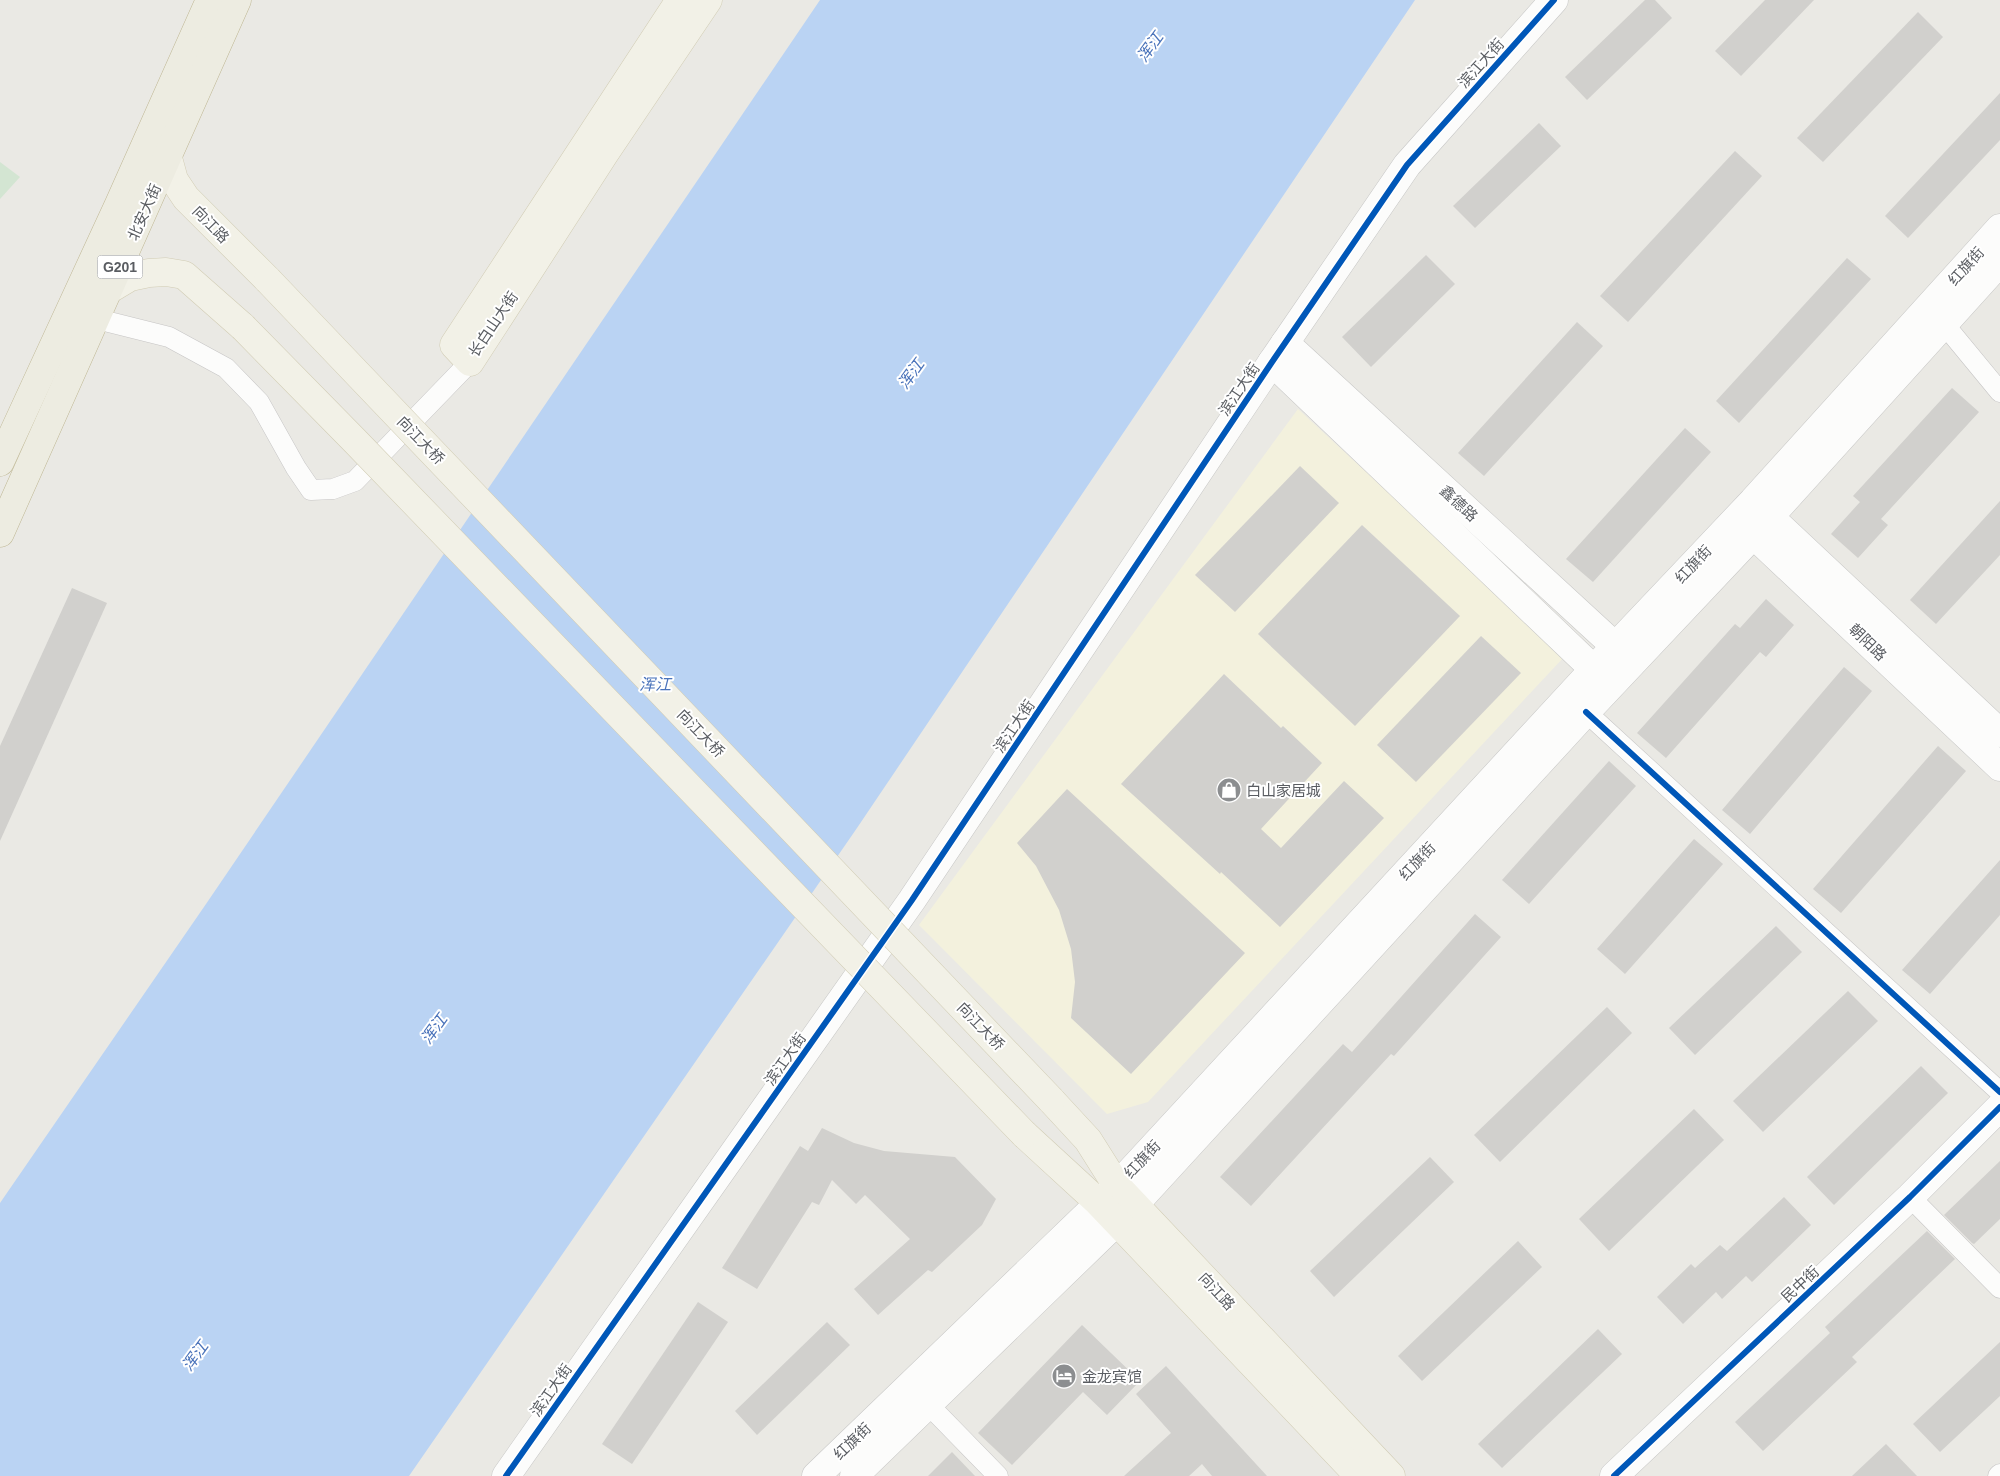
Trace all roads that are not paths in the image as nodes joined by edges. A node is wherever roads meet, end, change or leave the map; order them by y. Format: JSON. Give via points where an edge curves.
{"nodes":[{"id":1,"x":210,"y":0,"type":"edge"},
{"id":2,"x":238,"y":0,"type":"edge"},
{"id":3,"x":680,"y":0,"type":"edge"},
{"id":4,"x":708,"y":0,"type":"edge"},
{"id":5,"x":1554,"y":0,"type":"edge"},
{"id":6,"x":168,"y":158,"type":"junction"},
{"id":7,"x":2000,"y":228,"type":"edge"},
{"id":8,"x":2000,"y":262,"type":"edge"},
{"id":9,"x":268,"y":280,"type":"joint"},
{"id":10,"x":110,"y":289,"type":"junction"},
{"id":11,"x":97,"y":319,"type":"junction"},
{"id":12,"x":1944,"y":324,"type":"junction"},
{"id":13,"x":1279,"y":353,"type":"junction"},
{"id":14,"x":470,"y":362,"type":"junction"},
{"id":15,"x":2000,"y":392,"type":"edge"},
{"id":16,"x":0,"y":462,"type":"edge"},
{"id":17,"x":1753,"y":518,"type":"junction"},
{"id":18,"x":0,"y":533,"type":"edge"},
{"id":19,"x":1624,"y":654,"type":"junction"},
{"id":20,"x":1602,"y":677,"type":"junction"},
{"id":21,"x":1586,"y":712,"type":"junction"},
{"id":22,"x":2000,"y":733,"type":"edge"},
{"id":23,"x":2000,"y":767,"type":"edge"},
{"id":24,"x":2000,"y":1092,"type":"edge"},
{"id":25,"x":1051,"y":1100,"type":"joint"},
{"id":26,"x":2000,"y":1107,"type":"edge"},
{"id":27,"x":1910,"y":1197,"type":"junction"},
{"id":28,"x":1117,"y":1203,"type":"junction"},
{"id":29,"x":2000,"y":1288,"type":"edge"},
{"id":30,"x":910,"y":1385,"type":"junction"},
{"id":31,"x":928,"y":1404,"type":"junction"},
{"id":32,"x":506,"y":1476,"type":"edge"},
{"id":33,"x":816,"y":1476,"type":"edge"},
{"id":34,"x":854,"y":1476,"type":"edge"},
{"id":35,"x":998,"y":1476,"type":"edge"},
{"id":36,"x":1359,"y":1476,"type":"edge"},
{"id":37,"x":1391,"y":1476,"type":"edge"},
{"id":38,"x":1614,"y":1476,"type":"edge"}],
"edges":[{"from":1,"to":16,"type":"highway","name":"北安大街","number":"G201"},
{"from":2,"to":6,"type":"highway","name":"北安大街","number":"G201"},
{"from":3,"to":14,"type":"main road","name":"长白山大街","via":[[454,345]]},
{"from":4,"to":14,"type":"main road","name":"长白山大街"},
{"from":5,"to":13,"type":"street","name":"滨江大街","via":[[1407,165]]},
{"from":6,"to":9,"type":"main road","name":"向江路","via":[[174,180],[186,198]]},
{"from":6,"to":10,"type":"highway","name":"北安大街","number":"G201"},
{"from":7,"to":17,"type":"street","name":"红旗街"},
{"from":8,"to":12,"type":"street"},
{"from":9,"to":25,"type":"main road","name":"向江大桥","bridge":true},
{"from":10,"to":11,"type":"highway","name":"北安大街","number":"G201"},
{"from":10,"to":28,"type":"main road","name":"向江路","bridge":true,"via":[[130,277],[149,273],[184,275],[243,327],[1024,1134]]},
{"from":11,"to":14,"type":"street","via":[[169,337],[226,368],[259,402],[311,490],[333,489],[355,480]]},
{"from":11,"to":18,"type":"highway","name":"北安大街","number":"G201"},
{"from":12,"to":15,"type":"street"},
{"from":12,"to":17,"type":"street"},
{"from":13,"to":19,"type":"street","name":"鑫德路"},
{"from":13,"to":20,"type":"street","name":"鑫德路"},
{"from":13,"to":32,"type":"street","name":"滨江大街","via":[[912,900]]},
{"from":17,"to":19,"type":"street","name":"红旗街"},
{"from":17,"to":22,"type":"street","name":"朝阳路"},
{"from":17,"to":23,"type":"street","name":"朝阳路"},
{"from":19,"to":20,"type":"street","name":"红旗街"},
{"from":20,"to":21,"type":"street"},
{"from":20,"to":28,"type":"street","name":"红旗街"},
{"from":21,"to":24,"type":"street"},
{"from":21,"to":28,"type":"street"},
{"from":25,"to":28,"type":"main road","name":"向江路","via":[[1088,1140]]},
{"from":26,"to":27,"type":"street","name":"民中街"},
{"from":27,"to":29,"type":"street"},
{"from":27,"to":38,"type":"street","name":"民中街"},
{"from":28,"to":30,"type":"street","name":"红旗街"},
{"from":28,"to":31,"type":"street"},
{"from":28,"to":36,"type":"main road","name":"向江路"},
{"from":28,"to":37,"type":"main road","name":"向江路"},
{"from":30,"to":31,"type":"street"},
{"from":30,"to":33,"type":"street","name":"红旗街"},
{"from":31,"to":34,"type":"street"},
{"from":31,"to":35,"type":"street"}]}
